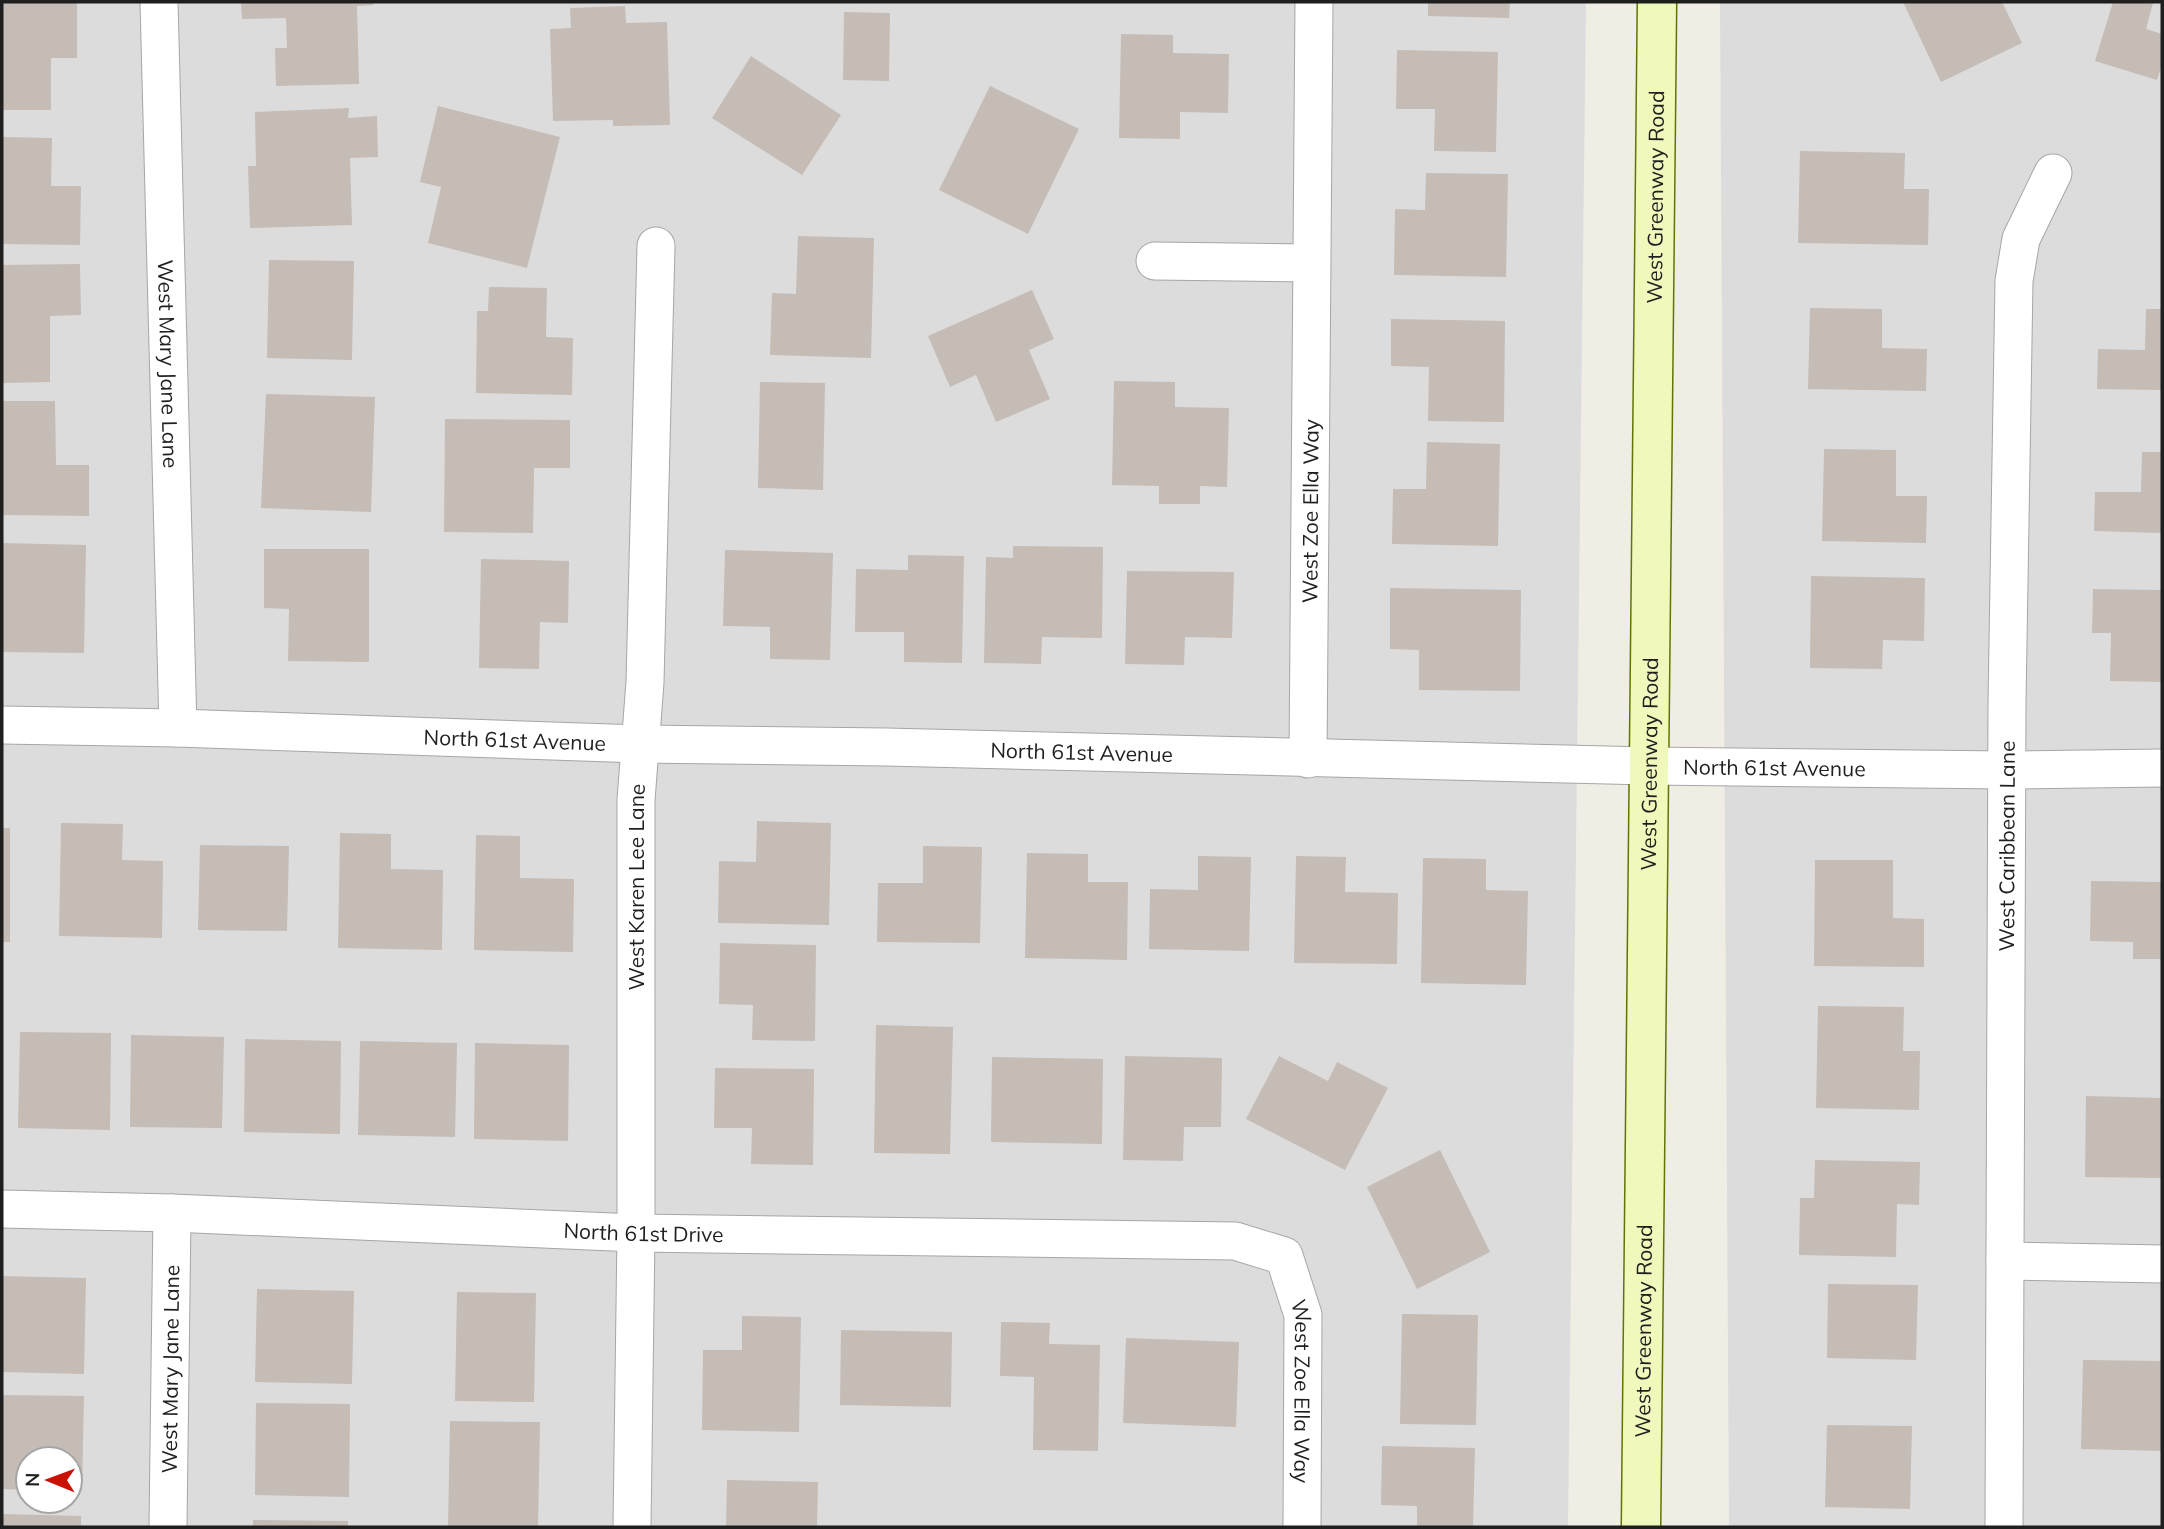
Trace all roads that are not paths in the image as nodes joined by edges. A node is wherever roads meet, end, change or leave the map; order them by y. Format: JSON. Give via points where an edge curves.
{"nodes":[{"id":1,"x":159,"y":2,"type":"edge"},
{"id":2,"x":1314,"y":2,"type":"edge"},
{"id":3,"x":1657,"y":2,"type":"edge"},
{"id":4,"x":2053,"y":173,"type":"dead end"},
{"id":5,"x":656,"y":246,"type":"dead end"},
{"id":6,"x":1155,"y":261,"type":"dead end"},
{"id":7,"x":1311,"y":263,"type":"junction"},
{"id":8,"x":2,"y":725,"type":"edge"},
{"id":9,"x":178,"y":727,"type":"junction"},
{"id":10,"x":640,"y":744,"type":"junction"},
{"id":11,"x":1308,"y":759,"type":"junction"},
{"id":12,"x":1649,"y":766,"type":"junction"},
{"id":13,"x":2162,"y":768,"type":"edge"},
{"id":14,"x":2006,"y":770,"type":"junction"},
{"id":15,"x":2,"y":1209,"type":"edge"},
{"id":16,"x":172,"y":1213,"type":"junction"},
{"id":17,"x":636,"y":1233,"type":"junction"},
{"id":18,"x":1284,"y":1256,"type":"joint"},
{"id":19,"x":2005,"y":1261,"type":"junction"},
{"id":20,"x":2162,"y":1264,"type":"edge"},
{"id":21,"x":168,"y":1527,"type":"edge"},
{"id":22,"x":632,"y":1527,"type":"edge"},
{"id":23,"x":1302,"y":1527,"type":"edge"},
{"id":24,"x":1641,"y":1527,"type":"edge"},
{"id":25,"x":2004,"y":1527,"type":"edge"}],
"edges":[{"from":1,"to":9,"type":"street","name":"West Mary Jane Lane"},
{"from":2,"to":7,"type":"street","name":"West Zoe Ella Way"},
{"from":3,"to":12,"type":"main road","name":"West Greenway Road"},
{"from":4,"to":14,"type":"street","name":"West Caribbean Lane","via":[[2021,239],[2014,281]]},
{"from":5,"to":10,"type":"street","name":"West Karen Lee Lane"},
{"from":6,"to":7,"type":"street"},
{"from":7,"to":11,"type":"street","name":"West Zoe Ella Way"},
{"from":8,"to":9,"type":"street","name":"North 61st Avenue"},
{"from":9,"to":10,"type":"street","name":"North 61st Avenue"},
{"from":10,"to":11,"type":"street","name":"North 61st Avenue"},
{"from":10,"to":17,"type":"street","name":"West Karen Lee Lane","via":[[636,800]]},
{"from":11,"to":12,"type":"street","name":"North 61st Avenue"},
{"from":12,"to":14,"type":"street","name":"North 61st Avenue"},
{"from":12,"to":24,"type":"main road","name":"West Greenway Road"},
{"from":13,"to":14,"type":"street","name":"North 61st Avenue"},
{"from":14,"to":19,"type":"street","name":"West Caribbean Lane"},
{"from":15,"to":16,"type":"street","name":"North 61st Drive"},
{"from":16,"to":17,"type":"street","name":"North 61st Drive"},
{"from":16,"to":21,"type":"street","name":"West Mary Jane Lane"},
{"from":17,"to":18,"type":"street","name":"North 61st Drive","via":[[1235,1241]]},
{"from":17,"to":22,"type":"street","name":"West Karen Lee Lane"},
{"from":18,"to":23,"type":"street","name":"West Zoe Ella Way","via":[[1304,1315]]},
{"from":19,"to":20,"type":"street"},
{"from":19,"to":25,"type":"street","name":"West Caribbean Lane"}]}
